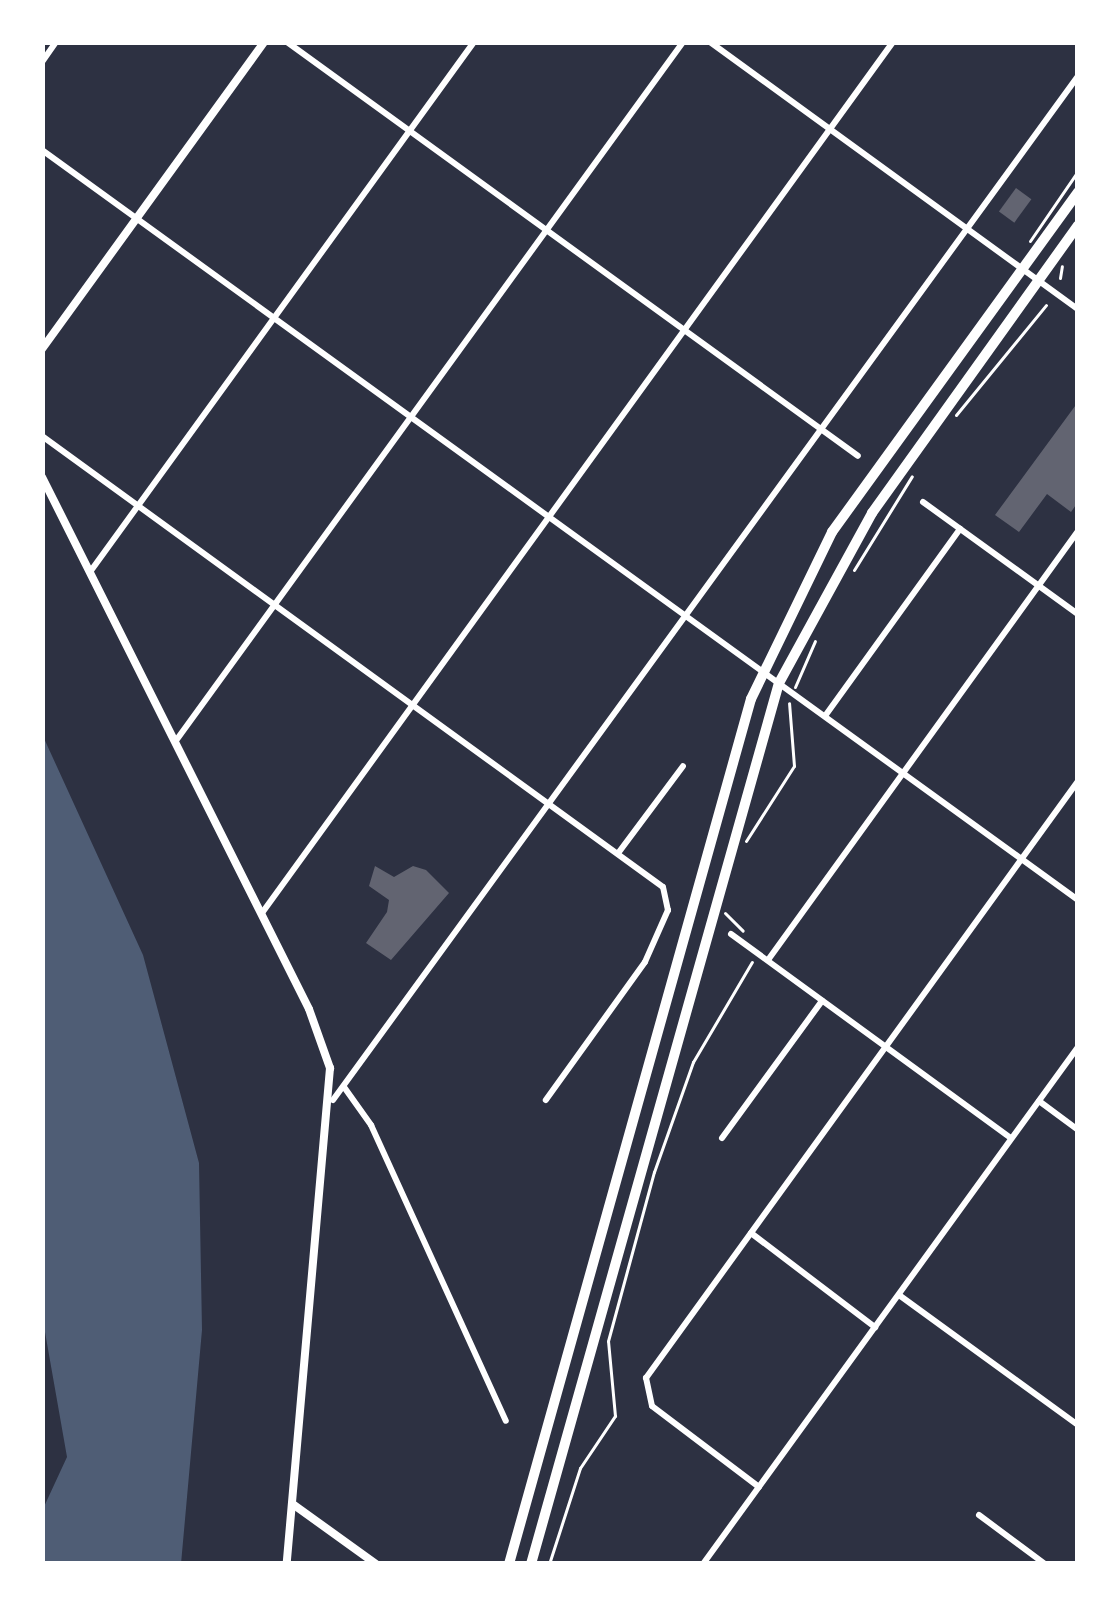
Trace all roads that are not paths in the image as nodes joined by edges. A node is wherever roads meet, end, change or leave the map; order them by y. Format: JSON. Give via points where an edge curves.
{"nodes":[{"id":1,"x":56,"y":42,"type":"edge"},
{"id":2,"x":264,"y":42,"type":"edge"},
{"id":3,"x":287,"y":42,"type":"edge"},
{"id":4,"x":474,"y":42,"type":"edge"},
{"id":5,"x":683,"y":42,"type":"edge"},
{"id":6,"x":710,"y":42,"type":"edge"},
{"id":7,"x":892,"y":42,"type":"edge"},
{"id":8,"x":42,"y":62,"type":"edge"},
{"id":9,"x":1078,"y":76,"type":"edge"},
{"id":10,"x":830,"y":128,"type":"junction"},
{"id":11,"x":410,"y":130,"type":"junction"},
{"id":12,"x":42,"y":150,"type":"edge"},
{"id":13,"x":1078,"y":192,"type":"edge"},
{"id":14,"x":136,"y":218,"type":"junction"},
{"id":15,"x":1078,"y":225,"type":"edge"},
{"id":16,"x":968,"y":228,"type":"junction"},
{"id":17,"x":548,"y":230,"type":"junction"},
{"id":18,"x":1022,"y":268,"type":"junction"},
{"id":19,"x":1037,"y":279,"type":"junction"},
{"id":20,"x":1078,"y":309,"type":"edge"},
{"id":21,"x":273,"y":318,"type":"junction"},
{"id":22,"x":684,"y":329,"type":"junction"},
{"id":23,"x":42,"y":349,"type":"edge"},
{"id":24,"x":412,"y":417,"type":"junction"},
{"id":25,"x":822,"y":429,"type":"junction"},
{"id":26,"x":42,"y":436,"type":"edge"},
{"id":27,"x":858,"y":456,"type":"dead end"},
{"id":28,"x":42,"y":477,"type":"edge"},
{"id":29,"x":923,"y":502,"type":"dead end"},
{"id":30,"x":138,"y":506,"type":"junction"},
{"id":31,"x":548,"y":517,"type":"junction"},
{"id":32,"x":960,"y":529,"type":"junction"},
{"id":33,"x":1078,"y":530,"type":"edge"},
{"id":34,"x":90,"y":572,"type":"junction"},
{"id":35,"x":1038,"y":585,"type":"junction"},
{"id":36,"x":275,"y":605,"type":"junction"},
{"id":37,"x":1078,"y":614,"type":"edge"},
{"id":38,"x":686,"y":616,"type":"junction"},
{"id":39,"x":763,"y":672,"type":"junction"},
{"id":40,"x":778,"y":683,"type":"junction"},
{"id":41,"x":412,"y":704,"type":"junction"},
{"id":42,"x":825,"y":716,"type":"junction"},
{"id":43,"x":175,"y":742,"type":"junction"},
{"id":44,"x":683,"y":766,"type":"dead end"},
{"id":45,"x":903,"y":773,"type":"junction"},
{"id":46,"x":1078,"y":781,"type":"edge"},
{"id":47,"x":550,"y":803,"type":"junction"},
{"id":48,"x":619,"y":852,"type":"junction"},
{"id":49,"x":1022,"y":859,"type":"junction"},
{"id":50,"x":1078,"y":900,"type":"edge"},
{"id":51,"x":262,"y":913,"type":"junction"},
{"id":52,"x":730,"y":934,"type":"dead end"},
{"id":53,"x":768,"y":960,"type":"junction"},
{"id":54,"x":822,"y":1001,"type":"junction"},
{"id":55,"x":886,"y":1046,"type":"junction"},
{"id":56,"x":1078,"y":1047,"type":"edge"},
{"id":57,"x":344,"y":1087,"type":"junction"},
{"id":58,"x":333,"y":1100,"type":"junction"},
{"id":59,"x":546,"y":1100,"type":"dead end"},
{"id":60,"x":1039,"y":1101,"type":"junction"},
{"id":61,"x":1078,"y":1130,"type":"edge"},
{"id":62,"x":722,"y":1138,"type":"dead end"},
{"id":63,"x":1012,"y":1138,"type":"junction"},
{"id":64,"x":751,"y":1233,"type":"junction"},
{"id":65,"x":899,"y":1295,"type":"junction"},
{"id":66,"x":874,"y":1327,"type":"junction"},
{"id":67,"x":506,"y":1421,"type":"dead end"},
{"id":68,"x":1078,"y":1425,"type":"edge"},
{"id":69,"x":759,"y":1486,"type":"junction"},
{"id":70,"x":293,"y":1504,"type":"junction"},
{"id":71,"x":979,"y":1515,"type":"dead end"},
{"id":72,"x":287,"y":1564,"type":"edge"},
{"id":73,"x":376,"y":1564,"type":"edge"},
{"id":74,"x":509,"y":1564,"type":"edge"},
{"id":75,"x":531,"y":1564,"type":"edge"},
{"id":76,"x":703,"y":1564,"type":"edge"},
{"id":77,"x":1045,"y":1564,"type":"edge"}],
"edges":[{"from":1,"to":8,"type":"street"},
{"from":2,"to":14,"type":"street"},
{"from":3,"to":11,"type":"street"},
{"from":4,"to":11,"type":"street"},
{"from":5,"to":17,"type":"street"},
{"from":6,"to":10,"type":"street"},
{"from":7,"to":10,"type":"street"},
{"from":9,"to":16,"type":"street"},
{"from":10,"to":16,"type":"street"},
{"from":10,"to":22,"type":"street"},
{"from":11,"to":17,"type":"street"},
{"from":11,"to":21,"type":"street"},
{"from":12,"to":14,"type":"street"},
{"from":13,"to":18,"type":"highway"},
{"from":14,"to":21,"type":"street"},
{"from":14,"to":23,"type":"street"},
{"from":15,"to":19,"type":"highway"},
{"from":16,"to":18,"type":"street"},
{"from":16,"to":25,"type":"street"},
{"from":17,"to":22,"type":"street"},
{"from":17,"to":24,"type":"street"},
{"from":18,"to":19,"type":"street"},
{"from":18,"to":39,"type":"highway","via":[[832,532]]},
{"from":19,"to":20,"type":"street"},
{"from":19,"to":40,"type":"highway","via":[[848,551]]},
{"from":21,"to":24,"type":"street"},
{"from":21,"to":30,"type":"street"},
{"from":22,"to":25,"type":"street"},
{"from":22,"to":31,"type":"street"},
{"from":24,"to":31,"type":"street"},
{"from":24,"to":36,"type":"street"},
{"from":25,"to":27,"type":"street"},
{"from":25,"to":38,"type":"street"},
{"from":26,"to":30,"type":"street"},
{"from":28,"to":34,"type":"street"},
{"from":29,"to":32,"type":"street"},
{"from":30,"to":34,"type":"street"},
{"from":30,"to":36,"type":"street"},
{"from":31,"to":38,"type":"street"},
{"from":31,"to":41,"type":"street"},
{"from":32,"to":35,"type":"street"},
{"from":32,"to":42,"type":"street"},
{"from":33,"to":35,"type":"street"},
{"from":34,"to":43,"type":"street"},
{"from":35,"to":37,"type":"street"},
{"from":35,"to":45,"type":"street"},
{"from":36,"to":41,"type":"street"},
{"from":36,"to":43,"type":"street"},
{"from":38,"to":39,"type":"street"},
{"from":38,"to":47,"type":"street"},
{"from":39,"to":40,"type":"street"},
{"from":39,"to":74,"type":"highway"},
{"from":40,"to":42,"type":"street"},
{"from":40,"to":75,"type":"highway"},
{"from":41,"to":47,"type":"street"},
{"from":41,"to":51,"type":"street"},
{"from":42,"to":45,"type":"street"},
{"from":43,"to":51,"type":"street"},
{"from":44,"to":48,"type":"street"},
{"from":45,"to":49,"type":"street"},
{"from":45,"to":53,"type":"street"},
{"from":46,"to":49,"type":"street"},
{"from":47,"to":48,"type":"street"},
{"from":47,"to":57,"type":"street"},
{"from":48,"to":59,"type":"street","via":[[668,893],[645,962]]},
{"from":49,"to":50,"type":"street"},
{"from":49,"to":55,"type":"street"},
{"from":51,"to":58,"type":"street","via":[[320,1034]]},
{"from":52,"to":53,"type":"street"},
{"from":53,"to":54,"type":"street"},
{"from":54,"to":55,"type":"street"},
{"from":54,"to":62,"type":"street"},
{"from":55,"to":63,"type":"street"},
{"from":55,"to":64,"type":"street"},
{"from":56,"to":60,"type":"street"},
{"from":57,"to":58,"type":"street"},
{"from":57,"to":67,"type":"street","via":[[376,1136]]},
{"from":58,"to":70,"type":"street"},
{"from":60,"to":61,"type":"street"},
{"from":60,"to":63,"type":"street"},
{"from":63,"to":65,"type":"street"},
{"from":64,"to":66,"type":"street"},
{"from":64,"to":69,"type":"street","via":[[654,1365],[644,1391],[655,1408]]},
{"from":65,"to":66,"type":"street"},
{"from":65,"to":68,"type":"street"},
{"from":66,"to":69,"type":"street"},
{"from":69,"to":76,"type":"street"},
{"from":70,"to":72,"type":"street"},
{"from":70,"to":73,"type":"street"},
{"from":71,"to":77,"type":"street"}]}
